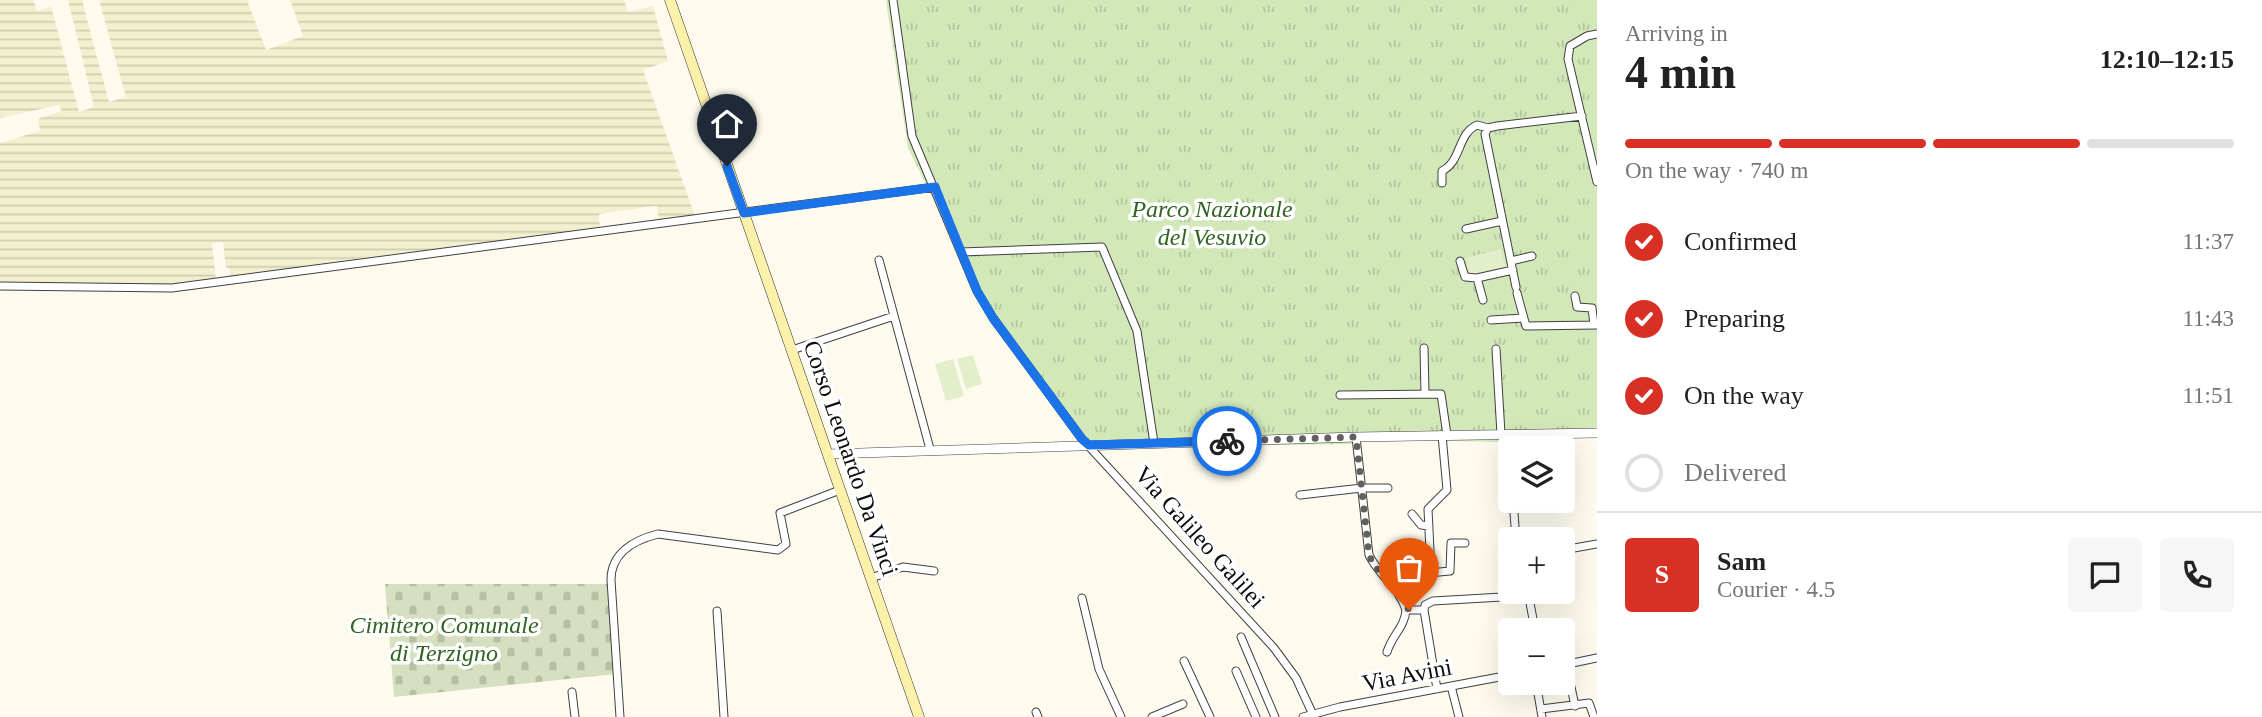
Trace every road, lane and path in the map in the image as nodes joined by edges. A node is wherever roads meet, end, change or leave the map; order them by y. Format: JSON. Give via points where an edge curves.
{"nodes":[{"id":1,"x":670,"y":0,"type":"edge"},
{"id":2,"x":893,"y":0,"type":"edge"},
{"id":3,"x":1597,"y":34,"type":"edge"},
{"id":4,"x":1582,"y":116,"type":"junction"},
{"id":5,"x":1488,"y":128,"type":"junction"},
{"id":6,"x":1597,"y":182,"type":"edge"},
{"id":7,"x":1443,"y":183,"type":"dead end"},
{"id":8,"x":935,"y":187,"type":"junction"},
{"id":9,"x":744,"y":213,"type":"junction"},
{"id":10,"x":1502,"y":221,"type":"junction"},
{"id":11,"x":1466,"y":229,"type":"dead end"},
{"id":12,"x":961,"y":252,"type":"junction"},
{"id":13,"x":1532,"y":256,"type":"dead end"},
{"id":14,"x":879,"y":260,"type":"dead end"},
{"id":15,"x":1460,"y":261,"type":"dead end"},
{"id":16,"x":1511,"y":261,"type":"junction"},
{"id":17,"x":1513,"y":270,"type":"junction"},
{"id":18,"x":1477,"y":278,"type":"junction"},
{"id":19,"x":0,"y":286,"type":"edge"},
{"id":20,"x":1574,"y":296,"type":"dead end"},
{"id":21,"x":1483,"y":300,"type":"dead end"},
{"id":22,"x":1595,"y":307,"type":"edge"},
{"id":23,"x":894,"y":316,"type":"junction"},
{"id":24,"x":1523,"y":318,"type":"junction"},
{"id":25,"x":1491,"y":320,"type":"dead end"},
{"id":26,"x":1596,"y":325,"type":"edge"},
{"id":27,"x":1424,"y":348,"type":"dead end"},
{"id":28,"x":1496,"y":349,"type":"dead end"},
{"id":29,"x":792,"y":350,"type":"junction"},
{"id":30,"x":1425,"y":394,"type":"junction"},
{"id":31,"x":1340,"y":395,"type":"dead end"},
{"id":32,"x":1597,"y":433,"type":"edge"},
{"id":33,"x":1445,"y":435,"type":"junction"},
{"id":34,"x":1504,"y":435,"type":"junction"},
{"id":35,"x":1356,"y":437,"type":"junction"},
{"id":36,"x":1154,"y":443,"type":"junction"},
{"id":37,"x":1089,"y":445,"type":"junction"},
{"id":38,"x":930,"y":449,"type":"junction"},
{"id":39,"x":828,"y":453,"type":"junction"},
{"id":40,"x":1362,"y":488,"type":"junction"},
{"id":41,"x":1388,"y":488,"type":"dead end"},
{"id":42,"x":840,"y":490,"type":"junction"},
{"id":43,"x":1300,"y":495,"type":"dead end"},
{"id":44,"x":1412,"y":514,"type":"dead end"},
{"id":45,"x":1429,"y":526,"type":"junction"},
{"id":46,"x":1465,"y":543,"type":"dead end"},
{"id":47,"x":1597,"y":544,"type":"edge"},
{"id":48,"x":1575,"y":548,"type":"edge"},
{"id":49,"x":1429,"y":552,"type":"junction"},
{"id":50,"x":1419,"y":554,"type":"dead end"},
{"id":51,"x":934,"y":571,"type":"dead end"},
{"id":52,"x":1431,"y":573,"type":"junction"},
{"id":53,"x":1385,"y":577,"type":"junction"},
{"id":54,"x":871,"y":578,"type":"junction"},
{"id":55,"x":1397,"y":589,"type":"junction"},
{"id":56,"x":1412,"y":592,"type":"dead end"},
{"id":57,"x":1498,"y":597,"type":"edge"},
{"id":58,"x":1082,"y":598,"type":"dead end"},
{"id":59,"x":1406,"y":610,"type":"junction"},
{"id":60,"x":1424,"y":610,"type":"junction"},
{"id":61,"x":717,"y":611,"type":"dead end"},
{"id":62,"x":1241,"y":637,"type":"dead end"},
{"id":63,"x":1387,"y":652,"type":"dead end"},
{"id":64,"x":1597,"y":658,"type":"edge"},
{"id":65,"x":1184,"y":660,"type":"dead end"},
{"id":66,"x":1575,"y":663,"type":"edge"},
{"id":67,"x":1236,"y":671,"type":"dead end"},
{"id":68,"x":1498,"y":677,"type":"edge"},
{"id":69,"x":1451,"y":686,"type":"junction"},
{"id":70,"x":1437,"y":688,"type":"junction"},
{"id":71,"x":572,"y":692,"type":"dead end"},
{"id":72,"x":1573,"y":695,"type":"edge"},
{"id":73,"x":1183,"y":704,"type":"dead end"},
{"id":74,"x":1575,"y":706,"type":"junction"},
{"id":75,"x":1541,"y":709,"type":"edge"},
{"id":76,"x":1313,"y":715,"type":"edge"},
{"id":77,"x":575,"y":717,"type":"edge"},
{"id":78,"x":620,"y":717,"type":"edge"},
{"id":79,"x":724,"y":717,"type":"edge"},
{"id":80,"x":919,"y":717,"type":"edge"},
{"id":81,"x":1121,"y":717,"type":"edge"},
{"id":82,"x":1152,"y":717,"type":"edge"},
{"id":83,"x":1210,"y":717,"type":"edge"},
{"id":84,"x":1256,"y":717,"type":"edge"},
{"id":85,"x":1275,"y":717,"type":"edge"},
{"id":86,"x":1303,"y":717,"type":"edge"},
{"id":87,"x":1459,"y":717,"type":"edge"},
{"id":88,"x":1594,"y":717,"type":"edge"}],
"edges":[{"from":1,"to":9,"type":"main road","name":"Corso Leonardo Da Vinci"},
{"from":2,"to":8,"type":"street","name":"Via Galileo Galilei","via":[[912,136]]},
{"from":3,"to":4,"type":"street","via":[[1570,46],[1568,59]]},
{"from":4,"to":5,"type":"street"},
{"from":4,"to":6,"type":"street"},
{"from":5,"to":7,"type":"street","via":[[1477,125],[1466,133],[1460,152],[1441,172]]},
{"from":5,"to":10,"type":"street","via":[[1486,142]]},
{"from":8,"to":9,"type":"street"},
{"from":8,"to":12,"type":"street","name":"Via Galileo Galilei"},
{"from":9,"to":19,"type":"street","via":[[172,288]]},
{"from":9,"to":29,"type":"main road","name":"Corso Leonardo Da Vinci"},
{"from":10,"to":11,"type":"street"},
{"from":10,"to":16,"type":"street"},
{"from":12,"to":36,"type":"street","via":[[1102,247],[1137,331]]},
{"from":12,"to":37,"type":"street","name":"Via Galileo Galilei","via":[[993,318]]},
{"from":13,"to":16,"type":"street"},
{"from":14,"to":23,"type":"street"},
{"from":15,"to":18,"type":"street","via":[[1465,277]]},
{"from":16,"to":17,"type":"street"},
{"from":17,"to":18,"type":"street"},
{"from":17,"to":24,"type":"street"},
{"from":18,"to":21,"type":"street"},
{"from":20,"to":22,"type":"street","via":[[1577,307]]},
{"from":22,"to":26,"type":"street"},
{"from":23,"to":29,"type":"street"},
{"from":23,"to":38,"type":"street"},
{"from":24,"to":25,"type":"street"},
{"from":24,"to":26,"type":"street","via":[[1531,327]]},
{"from":27,"to":30,"type":"street"},
{"from":28,"to":34,"type":"street"},
{"from":29,"to":39,"type":"main road","name":"Corso Leonardo Da Vinci"},
{"from":30,"to":31,"type":"street"},
{"from":30,"to":33,"type":"street","via":[[1441,394]]},
{"from":32,"to":34,"type":"street"},
{"from":33,"to":34,"type":"street"},
{"from":33,"to":35,"type":"street"},
{"from":33,"to":45,"type":"street","via":[[1447,490],[1429,506]]},
{"from":35,"to":36,"type":"street"},
{"from":35,"to":40,"type":"street"},
{"from":36,"to":37,"type":"street"},
{"from":37,"to":38,"type":"street"},
{"from":37,"to":76,"type":"street","name":"Via Galileo Galilei","via":[[1274,648],[1296,678]]},
{"from":38,"to":39,"type":"street"},
{"from":39,"to":42,"type":"main road","name":"Corso Leonardo Da Vinci"},
{"from":40,"to":41,"type":"street"},
{"from":40,"to":43,"type":"street"},
{"from":40,"to":53,"type":"street","via":[[1369,555]]},
{"from":42,"to":54,"type":"main road","name":"Corso Leonardo Da Vinci"},
{"from":42,"to":78,"type":"street","via":[[780,513],[786,544],[778,550],[658,534],[642,538],[613,562]]},
{"from":44,"to":45,"type":"street","via":[[1421,526]]},
{"from":45,"to":49,"type":"street"},
{"from":46,"to":52,"type":"street","via":[[1451,544],[1450,571]]},
{"from":47,"to":48,"type":"street"},
{"from":49,"to":50,"type":"street"},
{"from":49,"to":52,"type":"street"},
{"from":51,"to":54,"type":"street","via":[[903,567]]},
{"from":52,"to":53,"type":"street"},
{"from":53,"to":55,"type":"street"},
{"from":54,"to":80,"type":"main road","name":"Corso Leonardo Da Vinci"},
{"from":55,"to":56,"type":"street"},
{"from":55,"to":59,"type":"street"},
{"from":57,"to":60,"type":"street","via":[[1433,601]]},
{"from":58,"to":81,"type":"street","via":[[1099,669]]},
{"from":59,"to":60,"type":"street"},
{"from":59,"to":63,"type":"street","via":[[1405,623]]},
{"from":60,"to":70,"type":"street"},
{"from":61,"to":79,"type":"street"},
{"from":62,"to":85,"type":"street"},
{"from":64,"to":66,"type":"street"},
{"from":65,"to":83,"type":"street"},
{"from":67,"to":84,"type":"street"},
{"from":68,"to":69,"type":"street","name":"Via Avini"},
{"from":69,"to":70,"type":"street","name":"Via Avini"},
{"from":69,"to":87,"type":"street"},
{"from":70,"to":76,"type":"street","name":"Via Avini"},
{"from":71,"to":77,"type":"street"},
{"from":72,"to":74,"type":"street"},
{"from":73,"to":82,"type":"street"},
{"from":74,"to":75,"type":"street"},
{"from":74,"to":88,"type":"street","via":[[1589,703]]},
{"from":76,"to":86,"type":"street","name":"Via Avini"}]}
